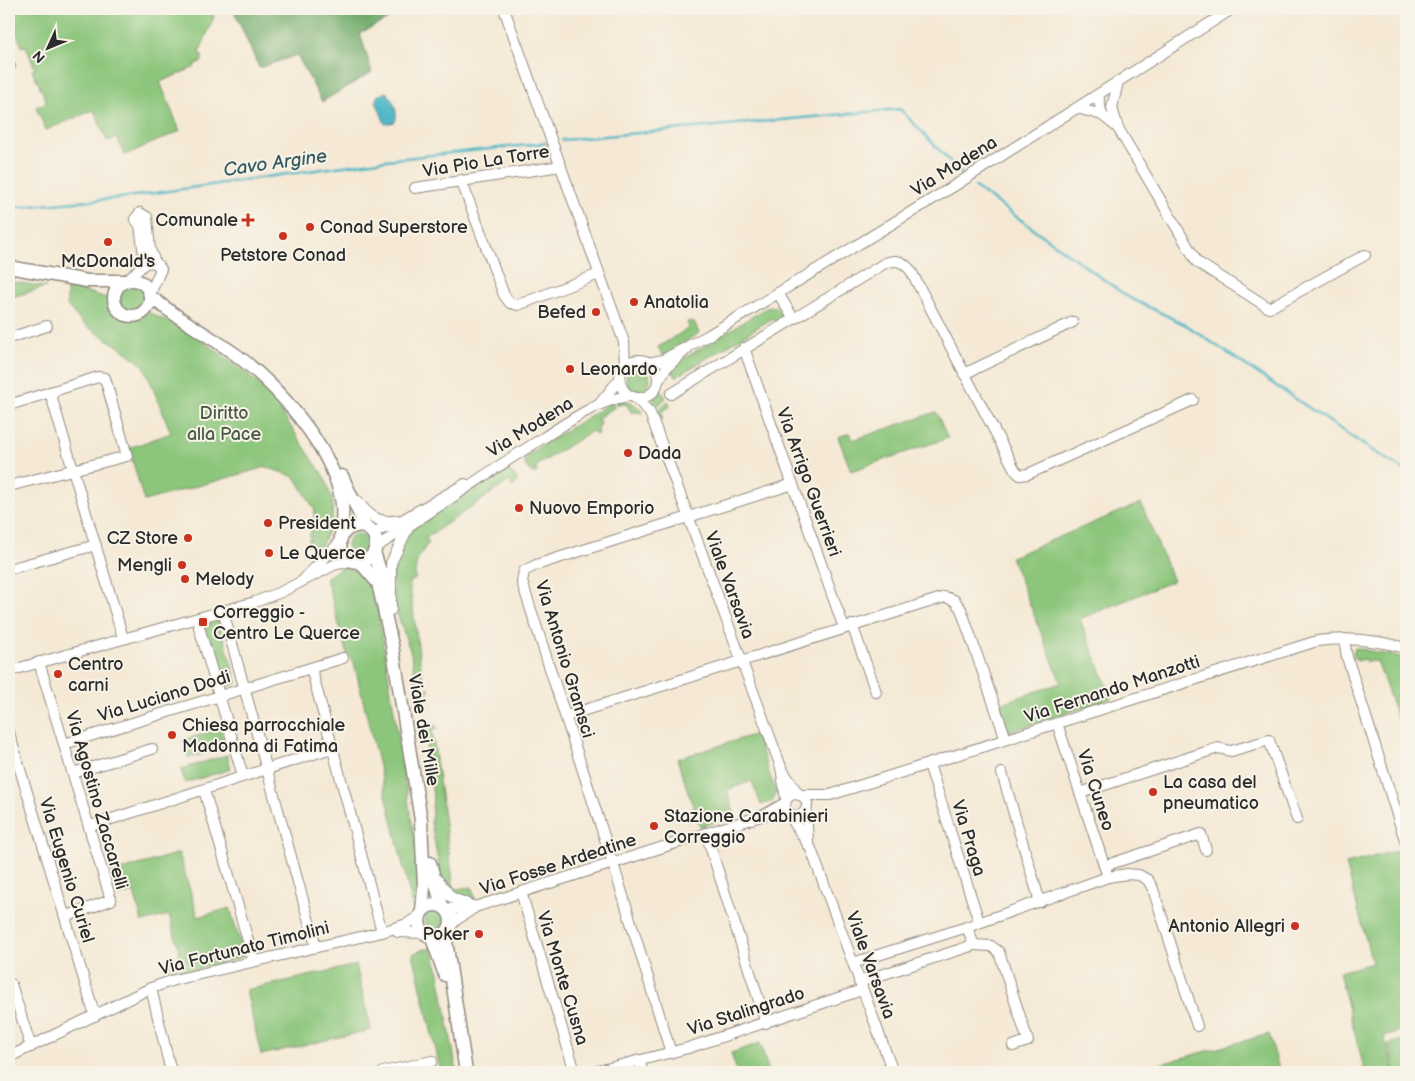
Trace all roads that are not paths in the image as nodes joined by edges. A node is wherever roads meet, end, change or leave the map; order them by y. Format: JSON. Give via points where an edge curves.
{"nodes":[{"id":1,"x":504,"y":9,"type":"edge"},
{"id":2,"x":1232,"y":9,"type":"edge"},
{"id":3,"x":1118,"y":82,"type":"junction"},
{"id":4,"x":1098,"y":95,"type":"junction"},
{"id":5,"x":1078,"y":108,"type":"junction"},
{"id":6,"x":1112,"y":108,"type":"junction"},
{"id":7,"x":1102,"y":115,"type":"junction"},
{"id":8,"x":1118,"y":128,"type":"junction"},
{"id":9,"x":561,"y":166,"type":"junction"},
{"id":10,"x":461,"y":180,"type":"junction"},
{"id":11,"x":415,"y":188,"type":"dead end"},
{"id":12,"x":1364,"y":255,"type":"dead end"},
{"id":13,"x":9,"y":267,"type":"edge"},
{"id":14,"x":599,"y":274,"type":"junction"},
{"id":15,"x":127,"y":280,"type":"junction"},
{"id":16,"x":87,"y":281,"type":"junction"},
{"id":17,"x":778,"y":293,"type":"junction"},
{"id":18,"x":150,"y":295,"type":"junction"},
{"id":19,"x":114,"y":302,"type":"junction"},
{"id":20,"x":139,"y":314,"type":"junction"},
{"id":21,"x":178,"y":318,"type":"junction"},
{"id":22,"x":792,"y":318,"type":"junction"},
{"id":23,"x":1074,"y":322,"type":"dead end"},
{"id":24,"x":47,"y":326,"type":"dead end"},
{"id":25,"x":9,"y":338,"type":"edge"},
{"id":26,"x":624,"y":342,"type":"junction"},
{"id":27,"x":689,"y":347,"type":"junction"},
{"id":28,"x":744,"y":348,"type":"junction"},
{"id":29,"x":645,"y":362,"type":"junction"},
{"id":30,"x":625,"y":366,"type":"junction"},
{"id":31,"x":964,"y":374,"type":"junction"},
{"id":32,"x":619,"y":380,"type":"junction"},
{"id":33,"x":658,"y":381,"type":"junction"},
{"id":34,"x":50,"y":392,"type":"junction"},
{"id":35,"x":651,"y":394,"type":"junction"},
{"id":36,"x":671,"y":394,"type":"dead end"},
{"id":37,"x":632,"y":397,"type":"junction"},
{"id":38,"x":1193,"y":400,"type":"dead end"},
{"id":39,"x":601,"y":402,"type":"junction"},
{"id":40,"x":9,"y":405,"type":"edge"},
{"id":41,"x":650,"y":413,"type":"junction"},
{"id":42,"x":313,"y":436,"type":"junction"},
{"id":43,"x":73,"y":469,"type":"junction"},
{"id":44,"x":343,"y":477,"type":"junction"},
{"id":45,"x":793,"y":484,"type":"junction"},
{"id":46,"x":9,"y":486,"type":"edge"},
{"id":47,"x":688,"y":518,"type":"junction"},
{"id":48,"x":406,"y":522,"type":"junction"},
{"id":49,"x":369,"y":530,"type":"junction"},
{"id":50,"x":340,"y":539,"type":"junction"},
{"id":51,"x":96,"y":545,"type":"junction"},
{"id":52,"x":375,"y":550,"type":"junction"},
{"id":53,"x":355,"y":562,"type":"junction"},
{"id":54,"x":9,"y":569,"type":"edge"},
{"id":55,"x":300,"y":582,"type":"junction"},
{"id":56,"x":390,"y":610,"type":"junction"},
{"id":57,"x":223,"y":611,"type":"junction"},
{"id":58,"x":199,"y":627,"type":"dead end"},
{"id":59,"x":848,"y":627,"type":"junction"},
{"id":60,"x":123,"y":638,"type":"junction"},
{"id":61,"x":1344,"y":639,"type":"junction"},
{"id":62,"x":392,"y":645,"type":"junction"},
{"id":63,"x":1406,"y":648,"type":"edge"},
{"id":64,"x":343,"y":658,"type":"dead end"},
{"id":65,"x":740,"y":661,"type":"junction"},
{"id":66,"x":39,"y":662,"type":"junction"},
{"id":67,"x":310,"y":668,"type":"junction"},
{"id":68,"x":9,"y":671,"type":"edge"},
{"id":69,"x":245,"y":687,"type":"junction"},
{"id":70,"x":876,"y":692,"type":"dead end"},
{"id":71,"x":218,"y":696,"type":"junction"},
{"id":72,"x":566,"y":716,"type":"junction"},
{"id":73,"x":1057,"y":723,"type":"junction"},
{"id":74,"x":9,"y":733,"type":"edge"},
{"id":75,"x":1006,"y":739,"type":"junction"},
{"id":76,"x":64,"y":744,"type":"junction"},
{"id":77,"x":332,"y":748,"type":"junction"},
{"id":78,"x":152,"y":749,"type":"dead end"},
{"id":79,"x":929,"y":764,"type":"junction"},
{"id":80,"x":781,"y":767,"type":"junction"},
{"id":81,"x":267,"y":768,"type":"junction"},
{"id":82,"x":73,"y":773,"type":"junction"},
{"id":83,"x":1002,"y":773,"type":"dead end"},
{"id":84,"x":242,"y":776,"type":"junction"},
{"id":85,"x":204,"y":790,"type":"junction"},
{"id":86,"x":1080,"y":793,"type":"junction"},
{"id":87,"x":830,"y":794,"type":"junction"},
{"id":88,"x":800,"y":795,"type":"junction"},
{"id":89,"x":785,"y":801,"type":"junction"},
{"id":90,"x":806,"y":810,"type":"junction"},
{"id":91,"x":764,"y":815,"type":"junction"},
{"id":92,"x":789,"y":815,"type":"junction"},
{"id":93,"x":1297,"y":819,"type":"dead end"},
{"id":94,"x":421,"y":820,"type":"junction"},
{"id":95,"x":90,"y":826,"type":"junction"},
{"id":96,"x":706,"y":833,"type":"junction"},
{"id":97,"x":808,"y":841,"type":"junction"},
{"id":98,"x":1406,"y":844,"type":"edge"},
{"id":99,"x":1206,"y":850,"type":"dead end"},
{"id":100,"x":613,"y":864,"type":"junction"},
{"id":101,"x":1104,"y":866,"type":"junction"},
{"id":102,"x":430,"y":867,"type":"junction"},
{"id":103,"x":1108,"y":878,"type":"junction"},
{"id":104,"x":521,"y":892,"type":"junction"},
{"id":105,"x":1040,"y":902,"type":"junction"},
{"id":106,"x":476,"y":907,"type":"junction"},
{"id":107,"x":444,"y":908,"type":"junction"},
{"id":108,"x":421,"y":913,"type":"junction"},
{"id":109,"x":65,"y":917,"type":"junction"},
{"id":110,"x":979,"y":922,"type":"junction"},
{"id":111,"x":967,"y":927,"type":"junction"},
{"id":112,"x":448,"y":931,"type":"junction"},
{"id":113,"x":382,"y":932,"type":"junction"},
{"id":114,"x":428,"y":935,"type":"junction"},
{"id":115,"x":974,"y":945,"type":"junction"},
{"id":116,"x":316,"y":947,"type":"junction"},
{"id":117,"x":254,"y":960,"type":"junction"},
{"id":118,"x":853,"y":962,"type":"junction"},
{"id":119,"x":11,"y":984,"type":"dead end"},
{"id":120,"x":860,"y":986,"type":"junction"},
{"id":121,"x":151,"y":988,"type":"junction"},
{"id":122,"x":454,"y":1003,"type":"junction"},
{"id":123,"x":95,"y":1016,"type":"junction"},
{"id":124,"x":766,"y":1023,"type":"junction"},
{"id":125,"x":1197,"y":1026,"type":"dead end"},
{"id":126,"x":1013,"y":1046,"type":"dead end"},
{"id":127,"x":31,"y":1047,"type":"junction"},
{"id":128,"x":670,"y":1053,"type":"junction"},
{"id":129,"x":9,"y":1057,"type":"edge"},
{"id":130,"x":639,"y":1060,"type":"junction"},
{"id":131,"x":432,"y":1061,"type":"dead end"},
{"id":132,"x":171,"y":1072,"type":"edge"},
{"id":133,"x":383,"y":1072,"type":"edge"},
{"id":134,"x":466,"y":1072,"type":"edge"},
{"id":135,"x":575,"y":1072,"type":"edge"},
{"id":136,"x":594,"y":1072,"type":"edge"},
{"id":137,"x":643,"y":1072,"type":"edge"},
{"id":138,"x":894,"y":1072,"type":"edge"}],
"edges":[{"from":1,"to":9,"type":"street","name":"Via Pio La Torre"},
{"from":2,"to":3,"type":"street","name":"Via Modena"},
{"from":3,"to":4,"type":"street","name":"Via Modena"},
{"from":3,"to":6,"type":"street"},
{"from":4,"to":5,"type":"street","name":"Via Modena"},
{"from":4,"to":6,"type":"street"},
{"from":4,"to":7,"type":"street"},
{"from":5,"to":7,"type":"street"},
{"from":5,"to":17,"type":"street","name":"Via Modena"},
{"from":6,"to":8,"type":"street"},
{"from":7,"to":8,"type":"street"},
{"from":8,"to":12,"type":"street","via":[[1197,262],[1269,308]]},
{"from":9,"to":10,"type":"street","name":"Via Pio La Torre"},
{"from":9,"to":14,"type":"street","name":"Via Pio La Torre"},
{"from":10,"to":11,"type":"street","name":"Via Pio La Torre"},
{"from":10,"to":14,"type":"street","via":[[504,296],[510,304],[518,305]]},
{"from":13,"to":16,"type":"main road"},
{"from":14,"to":26,"type":"street","name":"Via Pio La Torre"},
{"from":15,"to":16,"type":"main road"},
{"from":15,"to":18,"type":"main road","via":[[143,283]]},
{"from":15,"to":18,"type":"street","via":[[150,262],[161,269]]},
{"from":15,"to":19,"type":"main road","via":[[116,289]]},
{"from":16,"to":19,"type":"main road"},
{"from":17,"to":22,"type":"street"},
{"from":17,"to":27,"type":"street","name":"Via Modena"},
{"from":18,"to":20,"type":"main road","via":[[148,307]]},
{"from":18,"to":21,"type":"main road"},
{"from":19,"to":20,"type":"main road","via":[[123,314]]},
{"from":20,"to":21,"type":"main road"},
{"from":21,"to":42,"type":"main road","via":[[253,369],[284,399]]},
{"from":22,"to":28,"type":"street"},
{"from":22,"to":31,"type":"street","via":[[885,263],[901,261],[911,270]]},
{"from":23,"to":31,"type":"street"},
{"from":24,"to":25,"type":"street"},
{"from":26,"to":29,"type":"street","name":"Via Pio La Torre"},
{"from":26,"to":30,"type":"street","name":"Via Pio La Torre"},
{"from":27,"to":29,"type":"street","name":"Via Modena","via":[[663,360]]},
{"from":27,"to":33,"type":"street","name":"Via Modena","via":[[667,367]]},
{"from":28,"to":36,"type":"street"},
{"from":28,"to":45,"type":"street","name":"Via Arrigo Guerrieri"},
{"from":29,"to":30,"type":"street","via":[[633,361]]},
{"from":29,"to":33,"type":"street","via":[[654,368]]},
{"from":30,"to":32,"type":"street"},
{"from":31,"to":38,"type":"street","via":[[1015,470],[1022,476]]},
{"from":32,"to":37,"type":"street","via":[[622,389]]},
{"from":32,"to":39,"type":"street","name":"Via Modena"},
{"from":33,"to":35,"type":"street"},
{"from":34,"to":40,"type":"street"},
{"from":34,"to":43,"type":"street"},
{"from":34,"to":43,"type":"street","via":[[98,377],[105,378],[127,456]]},
{"from":35,"to":37,"type":"street"},
{"from":35,"to":41,"type":"street","name":"Viale Varsavia"},
{"from":37,"to":39,"type":"street","name":"Via Modena"},
{"from":37,"to":41,"type":"street","name":"Viale Varsavia"},
{"from":39,"to":48,"type":"street","name":"Via Modena","via":[[475,480],[453,489]]},
{"from":41,"to":47,"type":"street","name":"Viale Varsavia"},
{"from":42,"to":44,"type":"main road","name":"Viale dei Mille"},
{"from":42,"to":50,"type":"main road","via":[[340,493]]},
{"from":43,"to":46,"type":"street"},
{"from":43,"to":51,"type":"street"},
{"from":44,"to":48,"type":"street","name":"Via Modena","via":[[368,515],[382,521]]},
{"from":44,"to":49,"type":"main road","name":"Viale dei Mille"},
{"from":45,"to":47,"type":"street"},
{"from":45,"to":59,"type":"street","name":"Via Arrigo Guerrieri"},
{"from":47,"to":65,"type":"street","name":"Viale Varsavia"},
{"from":47,"to":72,"type":"street","name":"Via Antonio Gramsci","via":[[524,571],[522,582]]},
{"from":48,"to":49,"type":"street","name":"Via Modena"},
{"from":48,"to":52,"type":"street","name":"Via Modena"},
{"from":48,"to":56,"type":"street","name":"Viale dei Mille","via":[[391,563]]},
{"from":49,"to":50,"type":"main road","via":[[355,526]]},
{"from":49,"to":52,"type":"main road","name":"Viale dei Mille","via":[[374,536]]},
{"from":50,"to":53,"type":"main road","name":"Viale dei Mille","via":[[342,553]]},
{"from":50,"to":55,"type":"street"},
{"from":51,"to":54,"type":"street"},
{"from":51,"to":60,"type":"street"},
{"from":52,"to":53,"type":"main road","via":[[366,561]]},
{"from":52,"to":56,"type":"main road","name":"Viale dei Mille"},
{"from":53,"to":55,"type":"street","via":[[334,566]]},
{"from":53,"to":62,"type":"main road","name":"Viale dei Mille","via":[[378,583]]},
{"from":55,"to":57,"type":"street","via":[[255,602]]},
{"from":56,"to":62,"type":"main road","name":"Viale dei Mille"},
{"from":57,"to":60,"type":"street"},
{"from":57,"to":69,"type":"street"},
{"from":58,"to":71,"type":"street"},
{"from":59,"to":65,"type":"street"},
{"from":59,"to":70,"type":"street","name":"Via Arrigo Guerrieri"},
{"from":59,"to":75,"type":"street","via":[[950,597],[961,609]]},
{"from":60,"to":66,"type":"street"},
{"from":61,"to":63,"type":"street","name":"Via Fernando Manzotti"},
{"from":61,"to":73,"type":"street","name":"Via Fernando Manzotti","via":[[1317,641]]},
{"from":61,"to":98,"type":"street"},
{"from":62,"to":94,"type":"main road","name":"Viale dei Mille"},
{"from":64,"to":67,"type":"street","name":"Via Luciano Dodi"},
{"from":65,"to":72,"type":"street"},
{"from":65,"to":80,"type":"street","name":"Viale Varsavia"},
{"from":66,"to":68,"type":"street"},
{"from":66,"to":76,"type":"street","name":"Via Agostino Zaccarelli"},
{"from":67,"to":69,"type":"street","name":"Via Luciano Dodi"},
{"from":67,"to":77,"type":"street"},
{"from":69,"to":71,"type":"street","name":"Via Luciano Dodi"},
{"from":69,"to":81,"type":"street"},
{"from":71,"to":76,"type":"street","name":"Via Luciano Dodi"},
{"from":71,"to":84,"type":"street"},
{"from":72,"to":100,"type":"street","name":"Via Antonio Gramsci"},
{"from":73,"to":75,"type":"street","name":"Via Fernando Manzotti"},
{"from":73,"to":86,"type":"street","name":"Via Cuneo"},
{"from":74,"to":109,"type":"street","name":"Via Eugenio Curiel"},
{"from":75,"to":79,"type":"street","name":"Via Fernando Manzotti"},
{"from":76,"to":82,"type":"street","name":"Via Agostino Zaccarelli"},
{"from":77,"to":81,"type":"street"},
{"from":77,"to":113,"type":"street"},
{"from":78,"to":82,"type":"street"},
{"from":79,"to":87,"type":"street","name":"Via Fernando Manzotti"},
{"from":79,"to":110,"type":"street","name":"Via Praga"},
{"from":80,"to":88,"type":"street","name":"Viale Varsavia"},
{"from":80,"to":89,"type":"street","name":"Viale Varsavia"},
{"from":81,"to":84,"type":"street"},
{"from":81,"to":116,"type":"street"},
{"from":82,"to":95,"type":"street","name":"Via Agostino Zaccarelli"},
{"from":83,"to":105,"type":"street"},
{"from":84,"to":85,"type":"street"},
{"from":85,"to":95,"type":"street"},
{"from":85,"to":117,"type":"street"},
{"from":86,"to":93,"type":"street","via":[[1218,748],[1231,751],[1269,740]]},
{"from":86,"to":101,"type":"street","name":"Via Cuneo"},
{"from":87,"to":88,"type":"street","name":"Via Fernando Manzotti"},
{"from":87,"to":90,"type":"street","name":"Via Fernando Manzotti"},
{"from":88,"to":89,"type":"street","via":[[791,795]]},
{"from":88,"to":90,"type":"street","name":"Viale Varsavia","via":[[807,803]]},
{"from":89,"to":91,"type":"street","name":"Via Fosse Ardeatine"},
{"from":89,"to":92,"type":"street","name":"Viale Varsavia"},
{"from":90,"to":92,"type":"street","via":[[797,817]]},
{"from":90,"to":97,"type":"street","name":"Viale Varsavia"},
{"from":91,"to":92,"type":"street","name":"Via Fosse Ardeatine"},
{"from":91,"to":96,"type":"street","name":"Via Fosse Ardeatine"},
{"from":92,"to":97,"type":"street","name":"Viale Varsavia"},
{"from":94,"to":102,"type":"main road","name":"Viale dei Mille"},
{"from":94,"to":108,"type":"main road","name":"Viale dei Mille","via":[[424,887]]},
{"from":95,"to":109,"type":"street","name":"Via Agostino Zaccarelli","via":[[111,900]]},
{"from":96,"to":100,"type":"street","name":"Via Fosse Ardeatine"},
{"from":96,"to":124,"type":"street"},
{"from":97,"to":118,"type":"street","name":"Viale Varsavia"},
{"from":99,"to":101,"type":"street","via":[[1201,834]]},
{"from":100,"to":104,"type":"street","name":"Via Fosse Ardeatine"},
{"from":100,"to":128,"type":"street","name":"Via Antonio Gramsci"},
{"from":101,"to":103,"type":"street","name":"Via Cuneo"},
{"from":102,"to":106,"type":"street","name":"Via Fosse Ardeatine","via":[[451,897]]},
{"from":102,"to":107,"type":"main road","name":"Viale dei Mille"},
{"from":103,"to":105,"type":"street"},
{"from":103,"to":125,"type":"street","via":[[1133,874],[1151,884]]},
{"from":104,"to":106,"type":"street","name":"Via Fosse Ardeatine"},
{"from":104,"to":135,"type":"street","name":"Via Monte Cusna"},
{"from":105,"to":110,"type":"street"},
{"from":106,"to":107,"type":"street","name":"Via Fosse Ardeatine"},
{"from":106,"to":112,"type":"street","name":"Via Fosse Ardeatine","via":[[456,920]]},
{"from":107,"to":108,"type":"main road","via":[[431,905]]},
{"from":107,"to":112,"type":"main road","name":"Viale dei Mille","via":[[451,917]]},
{"from":108,"to":113,"type":"street","name":"Via Fortunato Timolini","via":[[407,924]]},
{"from":108,"to":114,"type":"main road","name":"Viale dei Mille","via":[[419,925]]},
{"from":109,"to":123,"type":"street","name":"Via Eugenio Curiel"},
{"from":110,"to":111,"type":"street"},
{"from":111,"to":115,"type":"street"},
{"from":111,"to":118,"type":"street"},
{"from":112,"to":114,"type":"main road"},
{"from":112,"to":122,"type":"main road","name":"Viale dei Mille"},
{"from":113,"to":114,"type":"street","name":"Via Fortunato Timolini","via":[[410,931]]},
{"from":113,"to":116,"type":"street","name":"Via Fortunato Timolini"},
{"from":114,"to":122,"type":"main road","name":"Viale dei Mille"},
{"from":115,"to":120,"type":"street","name":"Via Stalingrado"},
{"from":115,"to":126,"type":"street","via":[[991,946],[1000,952],[1028,1041]]},
{"from":116,"to":117,"type":"street","name":"Via Fortunato Timolini"},
{"from":117,"to":121,"type":"street","name":"Via Fortunato Timolini"},
{"from":118,"to":120,"type":"street","name":"Viale Varsavia"},
{"from":119,"to":127,"type":"street"},
{"from":120,"to":124,"type":"street","name":"Via Stalingrado"},
{"from":120,"to":138,"type":"street","name":"Viale Varsavia"},
{"from":121,"to":123,"type":"street","name":"Via Fortunato Timolini"},
{"from":121,"to":132,"type":"street"},
{"from":122,"to":134,"type":"main road","name":"Viale dei Mille"},
{"from":123,"to":127,"type":"street","name":"Via Fortunato Timolini"},
{"from":124,"to":128,"type":"street","name":"Via Stalingrado"},
{"from":127,"to":129,"type":"street","name":"Via Fortunato Timolini"},
{"from":128,"to":130,"type":"street","name":"Via Stalingrado"},
{"from":130,"to":136,"type":"street","name":"Via Stalingrado"},
{"from":130,"to":137,"type":"street"},
{"from":131,"to":133,"type":"street"}]}
